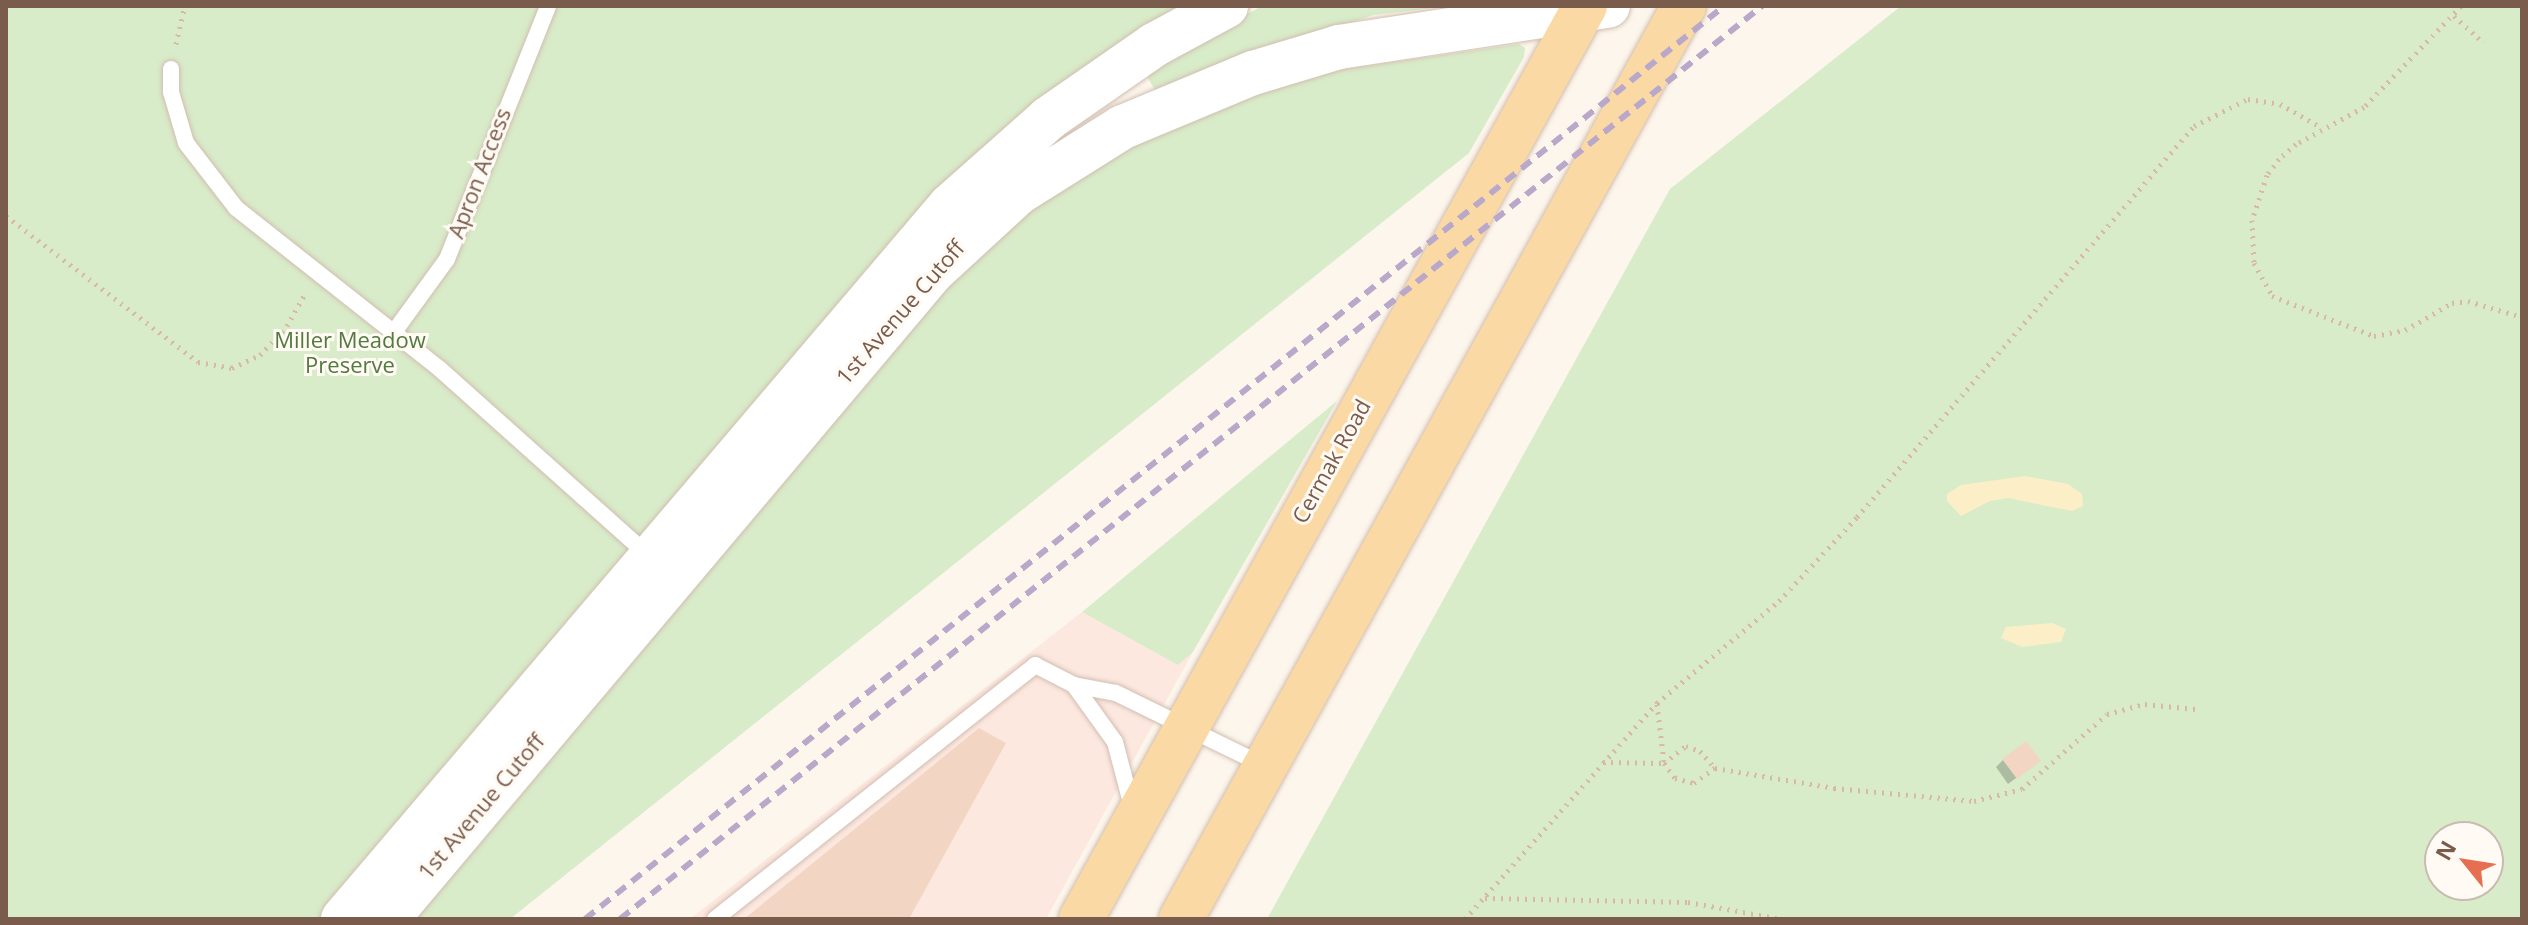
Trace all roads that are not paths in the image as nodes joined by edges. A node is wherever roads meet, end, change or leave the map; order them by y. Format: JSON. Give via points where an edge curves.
{"nodes":[{"id":1,"x":548,"y":6,"type":"edge"},
{"id":2,"x":1226,"y":6,"type":"edge"},
{"id":3,"x":1684,"y":6,"type":"edge"},
{"id":4,"x":1591,"y":8,"type":"edge"},
{"id":5,"x":171,"y":69,"type":"road end"},
{"id":6,"x":394,"y":332,"type":"junction"},
{"id":7,"x":662,"y":567,"type":"junction"},
{"id":8,"x":1074,"y":685,"type":"junction"},
{"id":9,"x":1186,"y":728,"type":"junction"},
{"id":10,"x":1265,"y":766,"type":"junction"},
{"id":11,"x":1135,"y":821,"type":"junction"},
{"id":12,"x":343,"y":919,"type":"edge"},
{"id":13,"x":387,"y":919,"type":"edge"},
{"id":14,"x":715,"y":919,"type":"edge"},
{"id":15,"x":1081,"y":919,"type":"edge"},
{"id":16,"x":1181,"y":919,"type":"edge"}],
"edges":[{"from":1,"to":6,"type":"lane","name":"Apron Access","via":[[447,259]]},
{"from":2,"to":7,"type":"main road","name":"1st Avenue Cutoff","via":[[1154,45],[994,163],[907,252]]},
{"from":3,"to":10,"type":"main road"},
{"from":4,"to":7,"type":"main road","name":"1st Avenue Cutoff","via":[[1339,47],[1181,100],[1078,152],[1018,193],[932,272]]},
{"from":4,"to":9,"type":"main road","name":"Cermak Road"},
{"from":5,"to":6,"type":"lane","via":[[171,92],[186,143],[209,179],[236,208]]},
{"from":6,"to":7,"type":"lane"},
{"from":7,"to":12,"type":"main road","name":"1st Avenue Cutoff"},
{"from":7,"to":13,"type":"main road","name":"1st Avenue Cutoff"},
{"from":8,"to":9,"type":"lane","via":[[1116,693]]},
{"from":8,"to":11,"type":"lane","via":[[1115,742]]},
{"from":8,"to":14,"type":"lane","via":[[1035,665]]},
{"from":9,"to":10,"type":"lane"},
{"from":9,"to":11,"type":"main road","name":"Cermak Road"},
{"from":10,"to":16,"type":"main road"},
{"from":11,"to":15,"type":"main road","name":"Cermak Road"}]}
